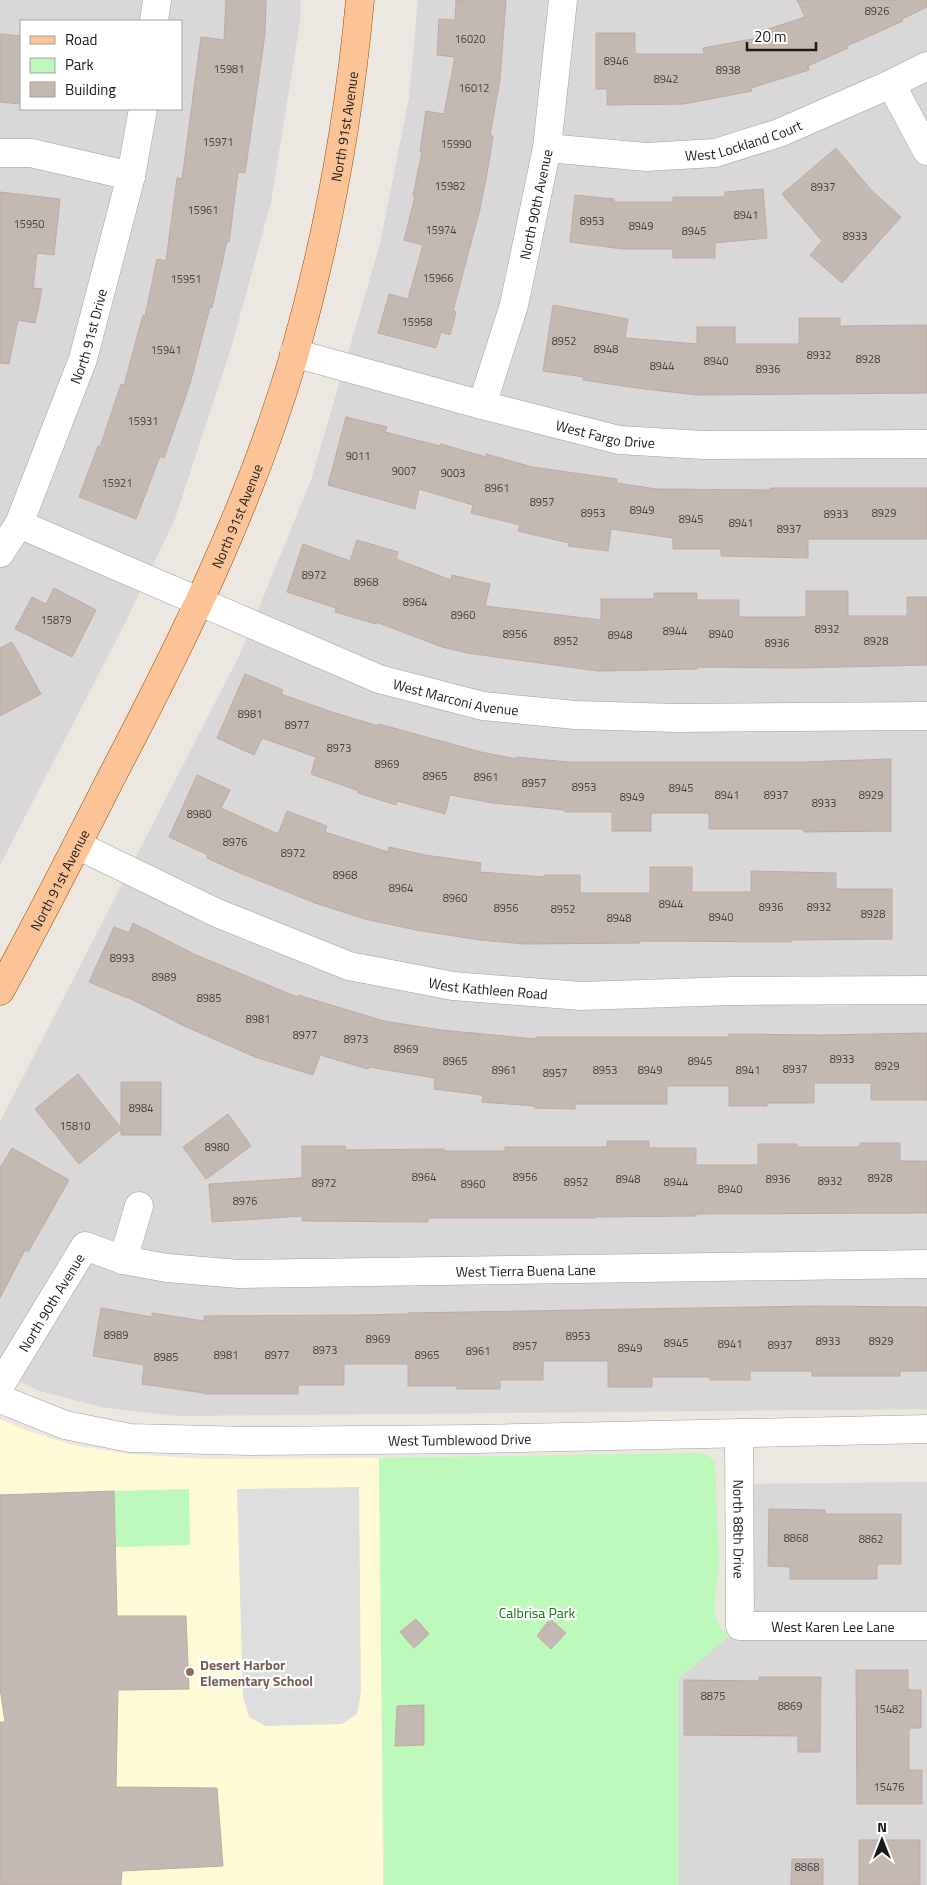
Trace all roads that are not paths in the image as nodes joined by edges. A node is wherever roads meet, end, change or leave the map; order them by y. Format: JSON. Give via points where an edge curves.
{"nodes":[{"id":1,"x":157,"y":0,"type":"edge"},
{"id":2,"x":360,"y":0,"type":"edge"},
{"id":3,"x":562,"y":0,"type":"edge"},
{"id":4,"x":154,"y":20,"type":"edge"},
{"id":5,"x":927,"y":66,"type":"edge"},
{"id":6,"x":891,"y":84,"type":"junction"},
{"id":7,"x":143,"y":110,"type":"edge"},
{"id":8,"x":547,"y":148,"type":"junction"},
{"id":9,"x":927,"y":151,"type":"edge"},
{"id":10,"x":0,"y":153,"type":"edge"},
{"id":11,"x":131,"y":176,"type":"junction"},
{"id":12,"x":294,"y":353,"type":"junction"},
{"id":13,"x":482,"y":405,"type":"junction"},
{"id":14,"x":927,"y":444,"type":"edge"},
{"id":15,"x":19,"y":524,"type":"junction"},
{"id":16,"x":0,"y":552,"type":"edge"},
{"id":17,"x":199,"y":602,"type":"junction"},
{"id":18,"x":927,"y":716,"type":"edge"},
{"id":19,"x":77,"y":845,"type":"junction"},
{"id":20,"x":927,"y":990,"type":"edge"},
{"id":21,"x":0,"y":991,"type":"edge"},
{"id":22,"x":139,"y":1206,"type":"dead end"},
{"id":23,"x":85,"y":1246,"type":"joint"},
{"id":24,"x":123,"y":1260,"type":"junction"},
{"id":25,"x":927,"y":1264,"type":"edge"},
{"id":26,"x":0,"y":1386,"type":"edge"},
{"id":27,"x":0,"y":1399,"type":"edge"},
{"id":28,"x":927,"y":1429,"type":"edge"},
{"id":29,"x":738,"y":1433,"type":"junction"},
{"id":30,"x":740,"y":1626,"type":"joint"},
{"id":31,"x":927,"y":1626,"type":"edge"}],
"edges":[{"from":1,"to":4,"type":"street"},
{"from":2,"to":12,"type":"main road","name":"North 91st Avenue","via":[[337,175]]},
{"from":3,"to":8,"type":"street","name":"North 90th Avenue"},
{"from":5,"to":6,"type":"street","name":"West Lockland Court"},
{"from":6,"to":8,"type":"street","name":"West Lockland Court","via":[[779,133],[715,153],[646,157]]},
{"from":6,"to":9,"type":"street"},
{"from":7,"to":11,"type":"street","name":"North 91st Drive"},
{"from":8,"to":13,"type":"street","name":"North 90th Avenue","via":[[514,305]]},
{"from":10,"to":11,"type":"street","via":[[31,153]]},
{"from":11,"to":15,"type":"street","name":"North 91st Drive","via":[[83,359]]},
{"from":12,"to":13,"type":"street","name":"West Fargo Drive"},
{"from":12,"to":17,"type":"main road","name":"North 91st Avenue","via":[[235,523]]},
{"from":13,"to":14,"type":"street","name":"West Fargo Drive","via":[[619,440],[703,445]]},
{"from":15,"to":16,"type":"street","name":"North 91st Drive"},
{"from":15,"to":17,"type":"street","name":"West Marconi Avenue"},
{"from":17,"to":18,"type":"street","name":"West Marconi Avenue","via":[[379,679],[482,706],[575,715],[677,718]]},
{"from":17,"to":19,"type":"main road","name":"North 91st Avenue"},
{"from":19,"to":20,"type":"street","name":"West Kathleen Road","via":[[217,913],[349,966],[453,986],[581,996]]},
{"from":19,"to":21,"type":"main road","name":"North 91st Avenue"},
{"from":22,"to":24,"type":"street"},
{"from":23,"to":24,"type":"street","name":"West Tierra Buena Lane"},
{"from":23,"to":26,"type":"street","name":"North 90th Avenue"},
{"from":24,"to":25,"type":"street","name":"West Tierra Buena Lane","via":[[167,1268],[239,1274]]},
{"from":27,"to":29,"type":"street","name":"West Tumblewood Drive","via":[[65,1425],[130,1438],[249,1441]]},
{"from":28,"to":29,"type":"street","name":"West Tumblewood Drive"},
{"from":29,"to":30,"type":"street","name":"North 88th Drive"},
{"from":30,"to":31,"type":"street","name":"West Karen Lee Lane"}]}
